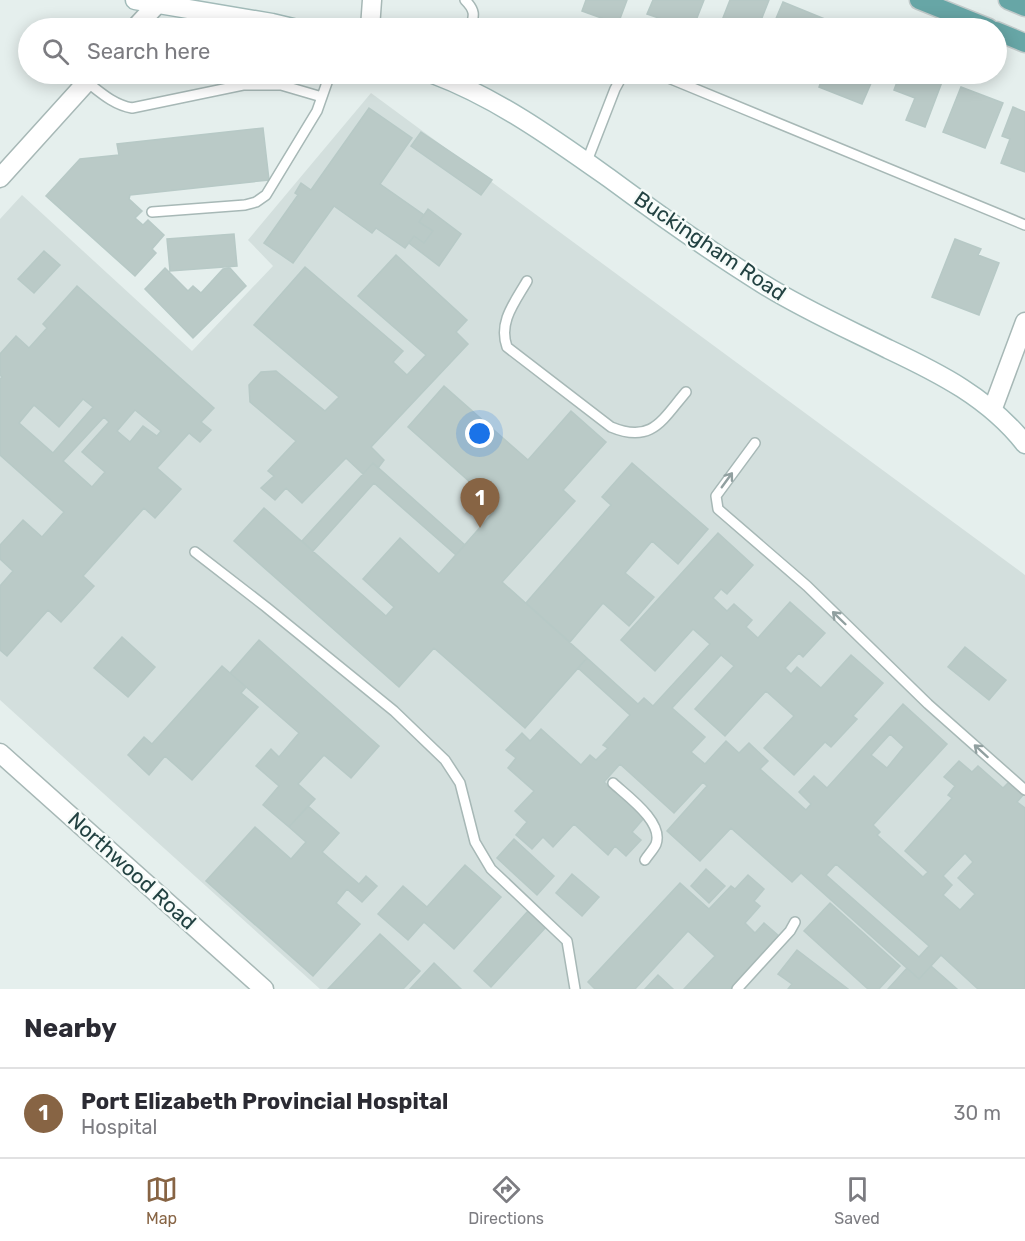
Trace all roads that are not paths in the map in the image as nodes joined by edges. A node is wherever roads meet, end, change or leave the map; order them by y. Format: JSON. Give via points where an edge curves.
{"nodes":[{"id":1,"x":135,"y":0,"type":"edge"},
{"id":2,"x":372,"y":0,"type":"edge"},
{"id":3,"x":465,"y":0,"type":"edge"},
{"id":4,"x":919,"y":0,"type":"edge"},
{"id":5,"x":1008,"y":0,"type":"edge"},
{"id":6,"x":159,"y":2,"type":"edge"},
{"id":7,"x":1025,"y":7,"type":"edge"},
{"id":8,"x":144,"y":18,"type":"edge"},
{"id":9,"x":245,"y":18,"type":"edge"},
{"id":10,"x":371,"y":18,"type":"edge"},
{"id":11,"x":474,"y":18,"type":"edge"},
{"id":12,"x":965,"y":18,"type":"edge"},
{"id":13,"x":1007,"y":36,"type":"edge"},
{"id":14,"x":1025,"y":43,"type":"edge"},
{"id":15,"x":85,"y":84,"type":"edge"},
{"id":16,"x":96,"y":84,"type":"edge"},
{"id":17,"x":254,"y":84,"type":"edge"},
{"id":18,"x":272,"y":84,"type":"edge"},
{"id":19,"x":327,"y":84,"type":"edge"},
{"id":20,"x":458,"y":84,"type":"edge"},
{"id":21,"x":618,"y":84,"type":"edge"},
{"id":22,"x":683,"y":84,"type":"edge"},
{"id":23,"x":322,"y":97,"type":"junction"},
{"id":24,"x":587,"y":161,"type":"junction"},
{"id":25,"x":0,"y":178,"type":"edge"},
{"id":26,"x":152,"y":212,"type":"dead end"},
{"id":27,"x":1025,"y":225,"type":"edge"},
{"id":28,"x":527,"y":281,"type":"dead end"},
{"id":29,"x":1025,"y":322,"type":"edge"},
{"id":30,"x":686,"y":392,"type":"dead end"},
{"id":31,"x":993,"y":408,"type":"junction"},
{"id":32,"x":755,"y":442,"type":"dead end"},
{"id":33,"x":1025,"y":444,"type":"edge"},
{"id":34,"x":195,"y":552,"type":"dead end"},
{"id":35,"x":0,"y":753,"type":"edge"},
{"id":36,"x":613,"y":783,"type":"dead end"},
{"id":37,"x":1025,"y":790,"type":"edge"},
{"id":38,"x":645,"y":860,"type":"dead end"},
{"id":39,"x":795,"y":922,"type":"dead end"},
{"id":40,"x":264,"y":989,"type":"edge"},
{"id":41,"x":575,"y":989,"type":"edge"},
{"id":42,"x":737,"y":989,"type":"edge"}],
"edges":[{"from":1,"to":6,"type":"street"},
{"from":2,"to":10,"type":"street"},
{"from":3,"to":11,"type":"lane","via":[[474,9]]},
{"from":4,"to":12,"type":"main road"},
{"from":5,"to":7,"type":"main road"},
{"from":6,"to":8,"type":"street"},
{"from":6,"to":9,"type":"street"},
{"from":13,"to":14,"type":"main road"},
{"from":15,"to":25,"type":"street"},
{"from":16,"to":17,"type":"lane","via":[[112,101],[132,108]]},
{"from":18,"to":23,"type":"lane"},
{"from":19,"to":23,"type":"lane"},
{"from":20,"to":24,"type":"street","name":"Buckingham Road"},
{"from":21,"to":24,"type":"lane"},
{"from":22,"to":27,"type":"lane"},
{"from":23,"to":26,"type":"lane","via":[[266,195],[256,202]]},
{"from":24,"to":31,"type":"street","name":"Buckingham Road","via":[[763,284],[932,370]]},
{"from":28,"to":30,"type":"lane","via":[[507,316],[507,347],[611,427],[624,432],[649,431]]},
{"from":29,"to":31,"type":"street"},
{"from":31,"to":33,"type":"street","name":"Buckingham Road"},
{"from":37,"to":32,"type":"lane","one_way":true,"via":[[928,704],[807,586],[718,509],[716,496]]},
{"from":34,"to":41,"type":"lane","via":[[394,711],[445,760],[460,783],[476,842],[491,869],[567,941]]},
{"from":35,"to":40,"type":"street","name":"Northwood Road"},
{"from":36,"to":38,"type":"lane","via":[[651,818],[655,827],[656,844]]},
{"from":39,"to":42,"type":"lane"}]}
